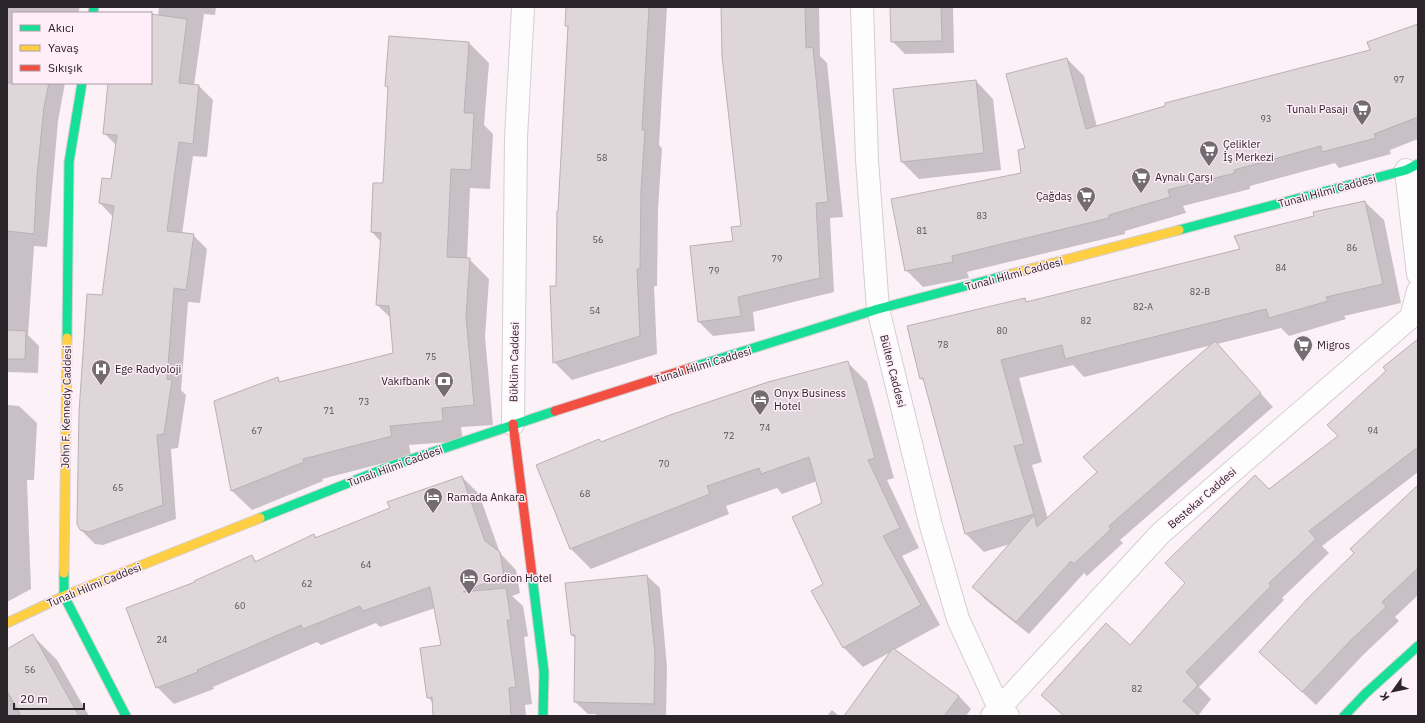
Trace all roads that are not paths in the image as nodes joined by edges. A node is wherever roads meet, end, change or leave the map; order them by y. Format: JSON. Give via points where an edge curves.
{"nodes":[{"id":1,"x":523,"y":7,"type":"edge"},
{"id":2,"x":862,"y":7,"type":"edge"},
{"id":3,"x":82,"y":84,"type":"edge"},
{"id":4,"x":1412,"y":167,"type":"edge"},
{"id":5,"x":1418,"y":274,"type":"edge"},
{"id":6,"x":1418,"y":291,"type":"edge"},
{"id":7,"x":878,"y":309,"type":"junction"},
{"id":8,"x":513,"y":424,"type":"junction"},
{"id":9,"x":64,"y":596,"type":"junction"},
{"id":10,"x":7,"y":623,"type":"edge"},
{"id":11,"x":1418,"y":646,"type":"edge"},
{"id":12,"x":999,"y":713,"type":"edge"},
{"id":13,"x":126,"y":716,"type":"edge"},
{"id":14,"x":543,"y":716,"type":"edge"},
{"id":15,"x":1344,"y":716,"type":"edge"}],
"edges":[{"from":1,"to":8,"type":"street","name":"Büklüm Caddesi","via":[[516,138]]},
{"from":2,"to":7,"type":"street","name":"Bülten Caddesi","via":[[867,160]]},
{"from":3,"to":9,"type":"main road","name":"John F. Kennedy Caddesi","via":[[69,162]]},
{"from":4,"to":5,"type":"street"},
{"from":4,"to":7,"type":"main road","name":"Tunalı Hilmi Caddesi"},
{"from":6,"to":12,"type":"street","name":"Bestekar Caddesi","via":[[1411,317],[1161,533]]},
{"from":7,"to":8,"type":"main road","name":"Tunalı Hilmi Caddesi"},
{"from":7,"to":12,"type":"street","name":"Bülten Caddesi","via":[[931,526],[958,619]]},
{"from":8,"to":9,"type":"main road","name":"Tunalı Hilmi Caddesi","via":[[391,466]]},
{"from":8,"to":14,"type":"main road","name":"Büklüm Caddesi","via":[[544,672]]},
{"from":9,"to":10,"type":"main road","name":"Tunalı Hilmi Caddesi"},
{"from":9,"to":13,"type":"main road","name":"John F. Kennedy Caddesi"},
{"from":11,"to":15,"type":"main road"}]}
